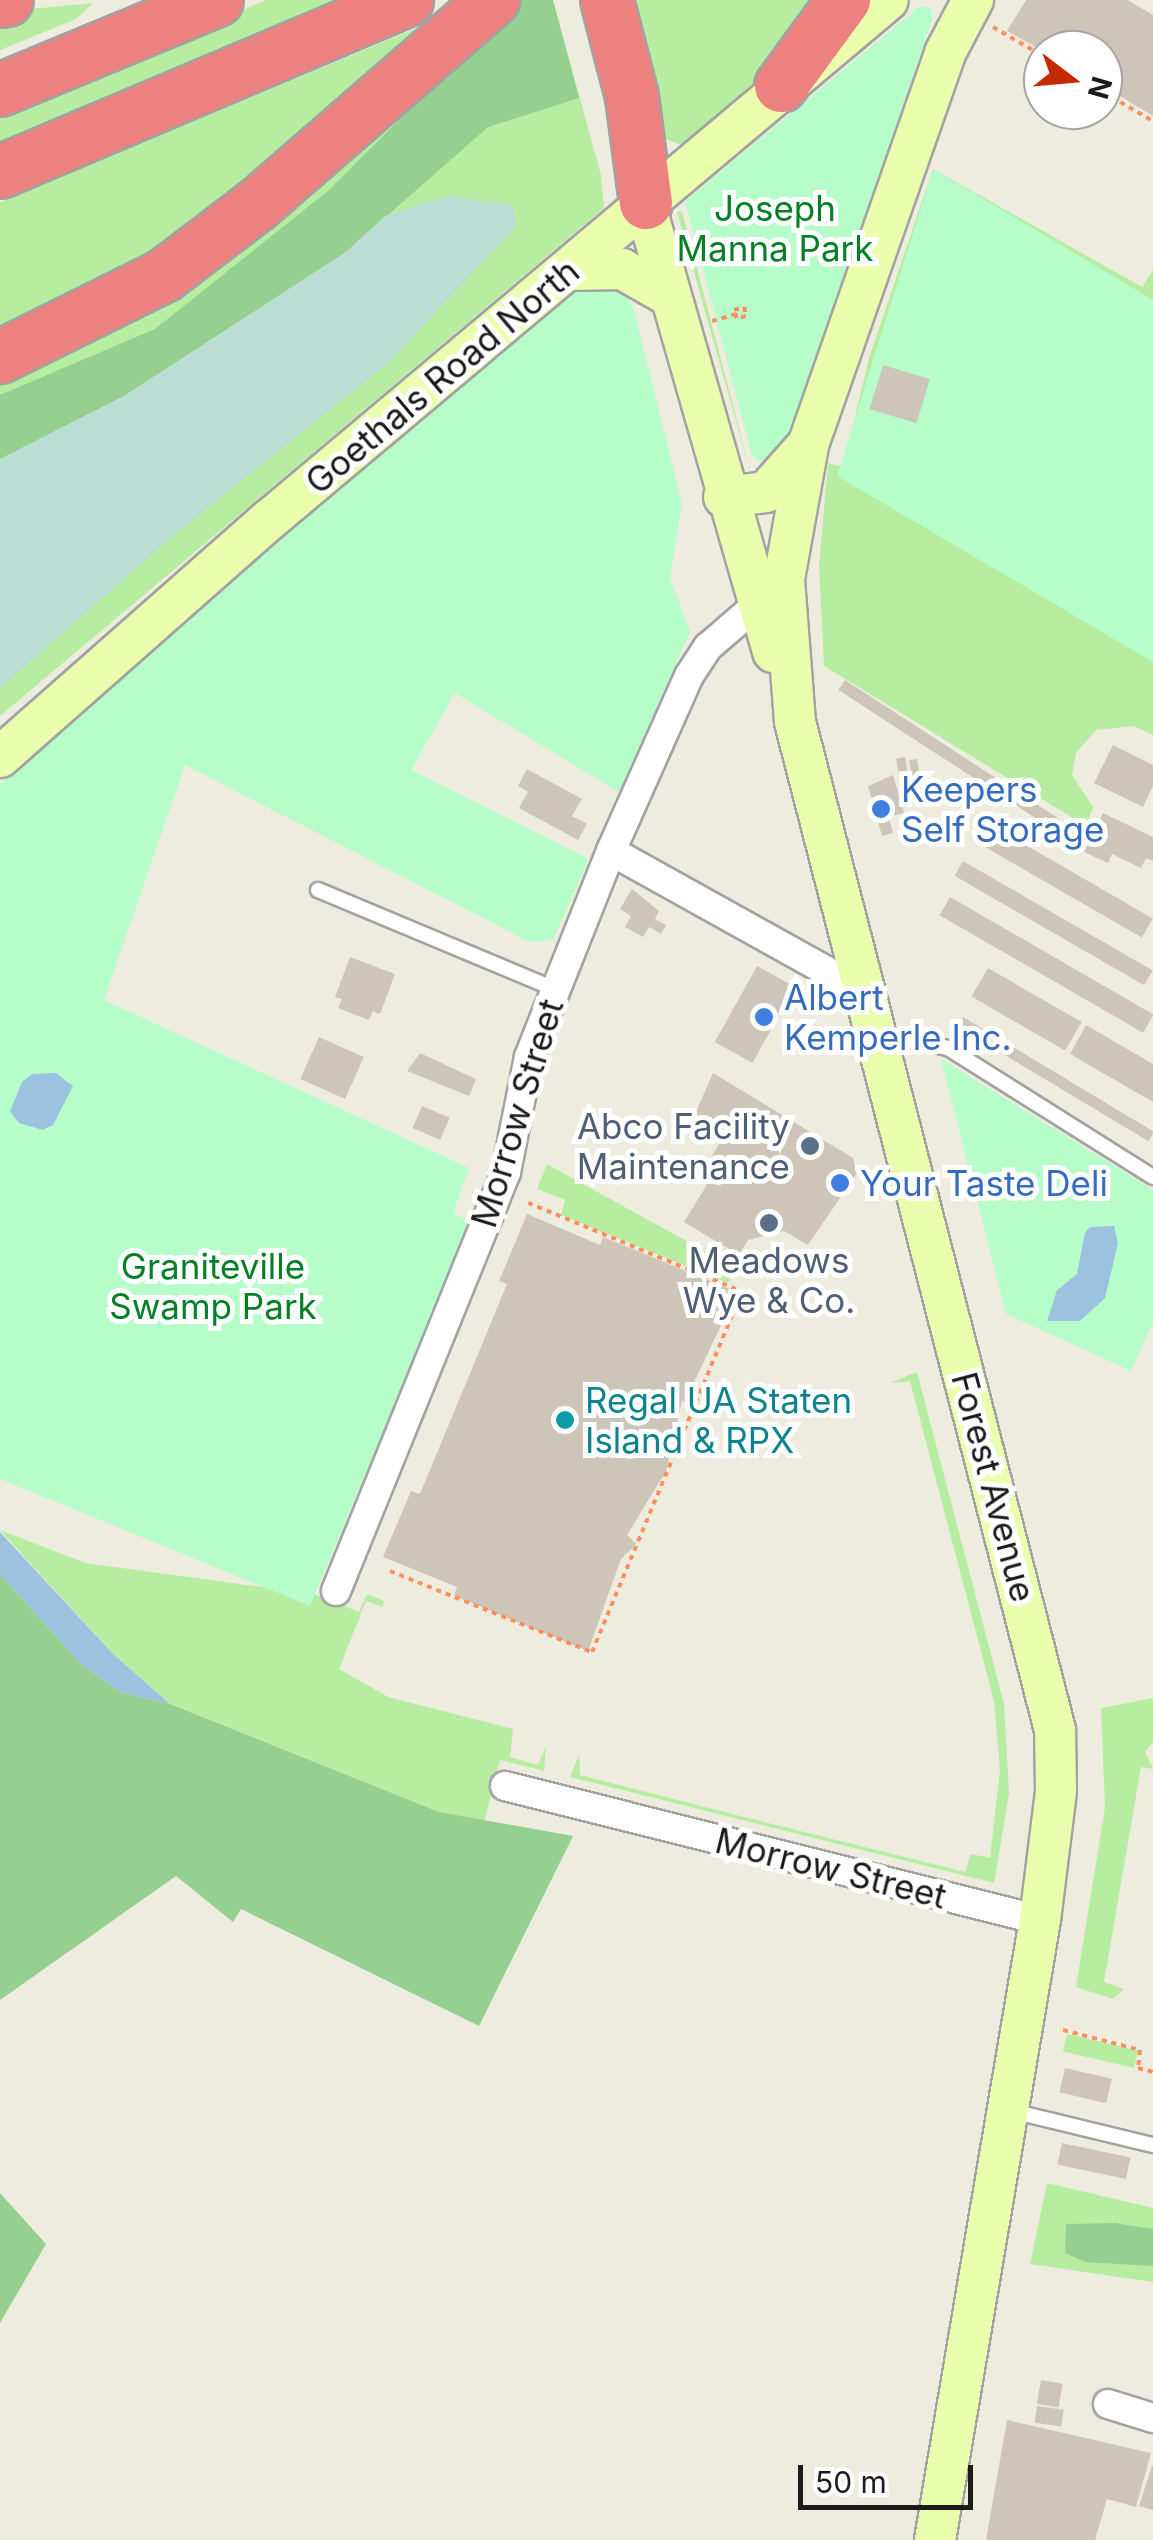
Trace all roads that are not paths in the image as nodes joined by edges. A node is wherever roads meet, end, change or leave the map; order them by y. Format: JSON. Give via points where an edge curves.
{"nodes":[{"id":1,"x":217,"y":0,"type":"edge"},
{"id":2,"x":407,"y":0,"type":"edge"},
{"id":3,"x":493,"y":0,"type":"edge"},
{"id":4,"x":580,"y":0,"type":"edge"},
{"id":5,"x":607,"y":0,"type":"edge"},
{"id":6,"x":844,"y":0,"type":"edge"},
{"id":7,"x":888,"y":0,"type":"edge"},
{"id":8,"x":979,"y":11,"type":"edge"},
{"id":9,"x":781,"y":86,"type":"junction"},
{"id":10,"x":0,"y":90,"type":"edge"},
{"id":11,"x":0,"y":172,"type":"edge"},
{"id":12,"x":646,"y":203,"type":"junction"},
{"id":13,"x":568,"y":270,"type":"junction"},
{"id":14,"x":671,"y":296,"type":"junction"},
{"id":15,"x":0,"y":357,"type":"edge"},
{"id":16,"x":808,"y":445,"type":"junction"},
{"id":17,"x":724,"y":496,"type":"junction"},
{"id":18,"x":758,"y":604,"type":"junction"},
{"id":19,"x":795,"y":722,"type":"junction"},
{"id":20,"x":0,"y":757,"type":"edge"},
{"id":21,"x":611,"y":850,"type":"junction"},
{"id":22,"x":318,"y":890,"type":"dead end"},
{"id":23,"x":555,"y":989,"type":"junction"},
{"id":24,"x":868,"y":994,"type":"junction"},
{"id":25,"x":877,"y":1034,"type":"junction"},
{"id":26,"x":1153,"y":1176,"type":"edge"},
{"id":27,"x":336,"y":1591,"type":"dead end"},
{"id":28,"x":506,"y":1786,"type":"dead end"},
{"id":29,"x":1040,"y":1920,"type":"junction"},
{"id":30,"x":1007,"y":2110,"type":"junction"},
{"id":31,"x":1153,"y":2145,"type":"edge"},
{"id":32,"x":1108,"y":2404,"type":"dead end"},
{"id":33,"x":1153,"y":2418,"type":"edge"},
{"id":34,"x":935,"y":2540,"type":"edge"}],
"edges":[{"from":1,"to":10,"type":"highway"},
{"from":2,"to":11,"type":"highway"},
{"from":3,"to":15,"type":"highway","via":[[181,264],[104,310]]},
{"from":4,"to":12,"type":"main road","via":[[607,104]]},
{"from":5,"to":12,"type":"highway","via":[[632,97]]},
{"from":6,"to":9,"type":"highway"},
{"from":7,"to":9,"type":"main road","name":"Goethals Road North"},
{"from":8,"to":16,"type":"main road","name":"Forest Avenue","via":[[945,53]]},
{"from":9,"to":12,"type":"main road","name":"Goethals Road North"},
{"from":12,"to":13,"type":"main road","name":"Goethals Road North"},
{"from":12,"to":14,"type":"main road"},
{"from":13,"to":14,"type":"main road","via":[[622,269]]},
{"from":13,"to":20,"type":"main road","name":"Goethals Road North"},
{"from":14,"to":17,"type":"main road"},
{"from":16,"to":17,"type":"main road","name":"Forest Avenue","via":[[766,492]]},
{"from":16,"to":19,"type":"main road","name":"Forest Avenue","via":[[784,579]]},
{"from":17,"to":18,"type":"main road"},
{"from":18,"to":19,"type":"main road"},
{"from":18,"to":21,"type":"street","name":"Morrow Street","via":[[708,648],[689,676]]},
{"from":19,"to":24,"type":"main road","name":"Forest Avenue"},
{"from":21,"to":23,"type":"street","name":"Morrow Street"},
{"from":21,"to":24,"type":"street"},
{"from":22,"to":23,"type":"lane"},
{"from":23,"to":27,"type":"street","name":"Morrow Street","via":[[528,1057],[506,1172]]},
{"from":24,"to":25,"type":"main road","name":"Forest Avenue"},
{"from":25,"to":26,"type":"lane","via":[[948,1048]]},
{"from":25,"to":29,"type":"main road","name":"Forest Avenue","via":[[1052,1714],[1056,1791]]},
{"from":28,"to":29,"type":"street","name":"Morrow Street"},
{"from":29,"to":30,"type":"main road","name":"Forest Avenue"},
{"from":30,"to":31,"type":"lane"},
{"from":30,"to":34,"type":"main road","name":"Forest Avenue"},
{"from":32,"to":33,"type":"street"}]}
